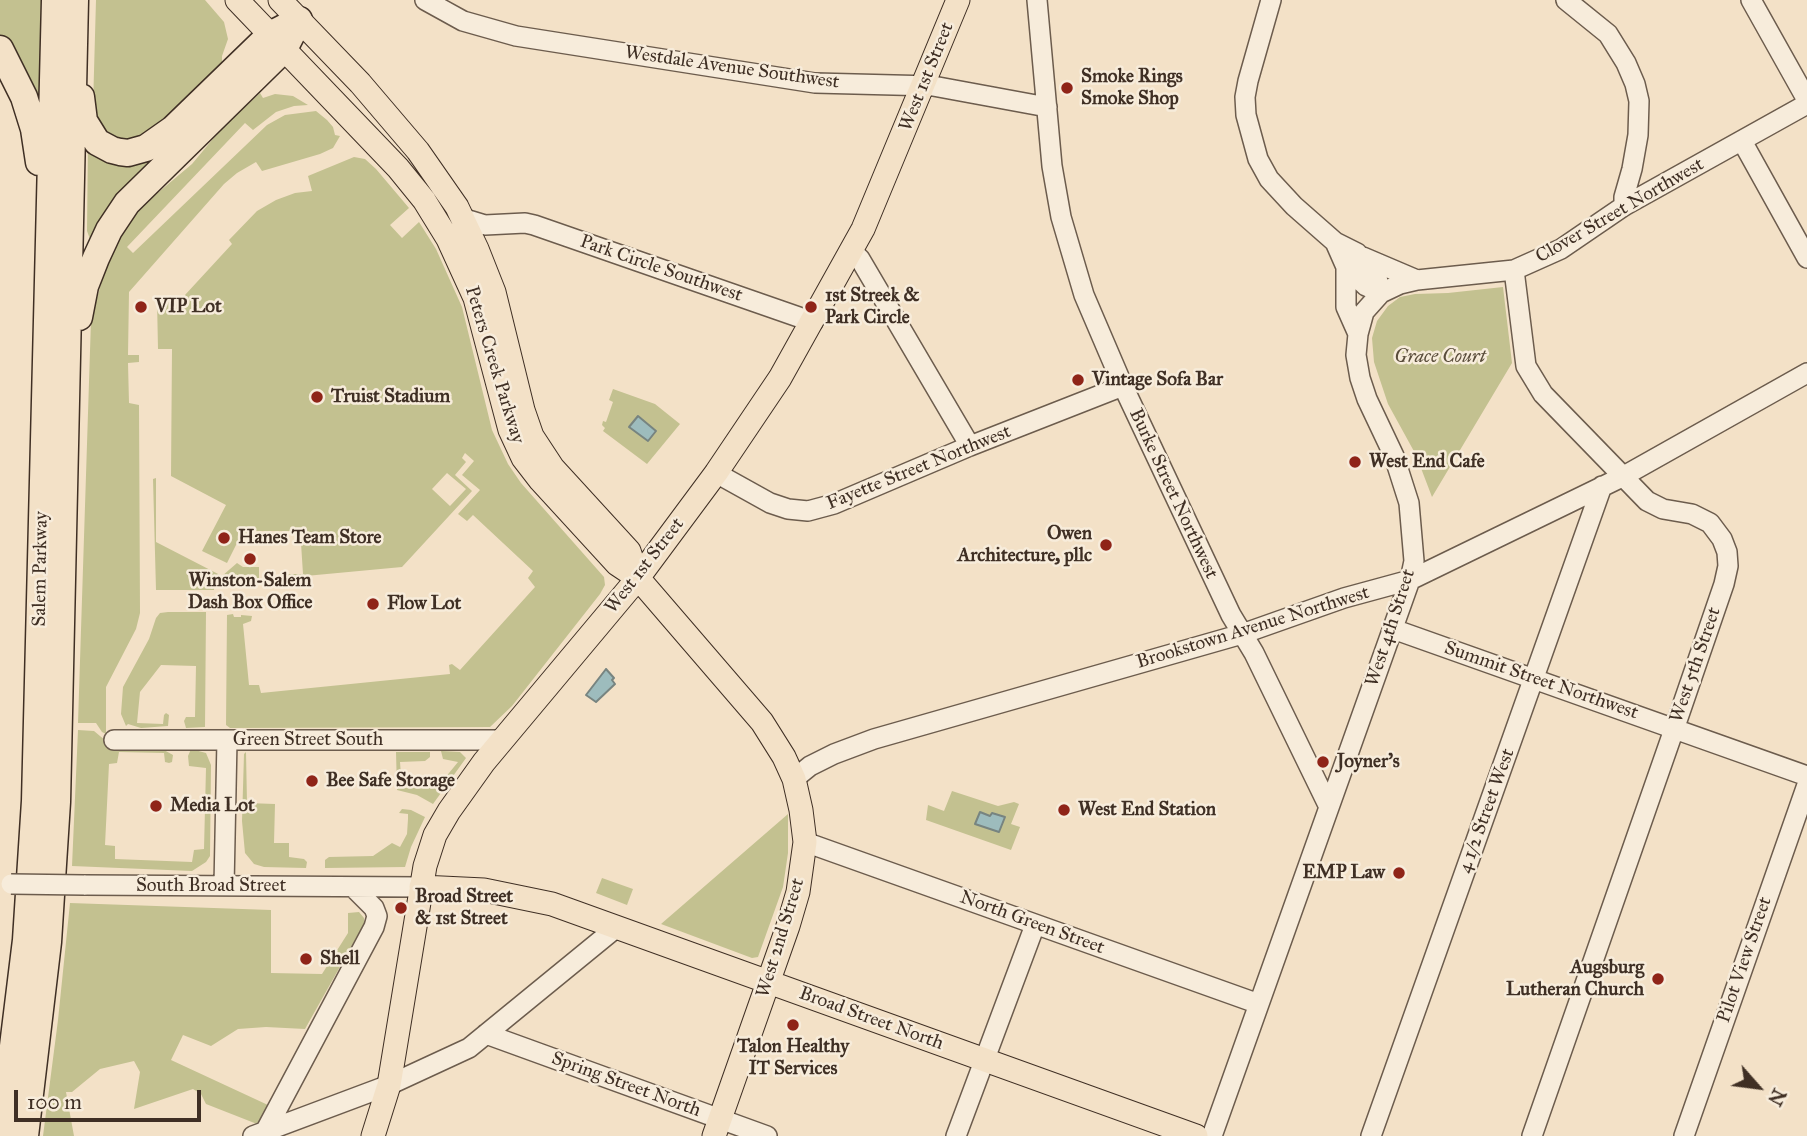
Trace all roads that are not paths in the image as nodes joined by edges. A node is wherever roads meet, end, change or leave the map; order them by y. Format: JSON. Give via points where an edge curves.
{"nodes":[{"id":1,"x":55,"y":0,"type":"edge"},
{"id":2,"x":75,"y":0,"type":"edge"},
{"id":3,"x":237,"y":0,"type":"edge"},
{"id":4,"x":280,"y":0,"type":"edge"},
{"id":5,"x":425,"y":0,"type":"edge"},
{"id":6,"x":958,"y":0,"type":"edge"},
{"id":7,"x":1037,"y":0,"type":"edge"},
{"id":8,"x":1271,"y":0,"type":"edge"},
{"id":9,"x":1566,"y":0,"type":"edge"},
{"id":10,"x":1751,"y":0,"type":"edge"},
{"id":11,"x":299,"y":20,"type":"junction"},
{"id":12,"x":277,"y":42,"type":"junction"},
{"id":13,"x":0,"y":49,"type":"edge"},
{"id":14,"x":74,"y":50,"type":"junction"},
{"id":15,"x":924,"y":85,"type":"junction"},
{"id":16,"x":1807,"y":102,"type":"edge"},
{"id":17,"x":1047,"y":107,"type":"junction"},
{"id":18,"x":1742,"y":141,"type":"junction"},
{"id":19,"x":1624,"y":206,"type":"junction"},
{"id":20,"x":462,"y":218,"type":"junction"},
{"id":21,"x":508,"y":225,"type":"junction"},
{"id":22,"x":852,"y":251,"type":"junction"},
{"id":23,"x":1807,"y":258,"type":"edge"},
{"id":24,"x":482,"y":260,"type":"junction"},
{"id":25,"x":1351,"y":260,"type":"junction"},
{"id":26,"x":1514,"y":270,"type":"junction"},
{"id":27,"x":1417,"y":280,"type":"junction"},
{"id":28,"x":48,"y":287,"type":"junction"},
{"id":29,"x":1381,"y":293,"type":"junction"},
{"id":30,"x":813,"y":322,"type":"junction"},
{"id":31,"x":1358,"y":334,"type":"junction"},
{"id":32,"x":1807,"y":373,"type":"edge"},
{"id":33,"x":1122,"y":386,"type":"junction"},
{"id":34,"x":65,"y":408,"type":"junction"},
{"id":35,"x":970,"y":446,"type":"junction"},
{"id":36,"x":716,"y":473,"type":"junction"},
{"id":37,"x":1622,"y":477,"type":"junction"},
{"id":38,"x":1602,"y":486,"type":"junction"},
{"id":39,"x":638,"y":578,"type":"junction"},
{"id":40,"x":1410,"y":580,"type":"junction"},
{"id":41,"x":1368,"y":592,"type":"junction"},
{"id":42,"x":1394,"y":626,"type":"junction"},
{"id":43,"x":1242,"y":634,"type":"junction"},
{"id":44,"x":1534,"y":679,"type":"junction"},
{"id":45,"x":1674,"y":728,"type":"junction"},
{"id":46,"x":114,"y":740,"type":"dead end"},
{"id":47,"x":227,"y":740,"type":"junction"},
{"id":48,"x":503,"y":740,"type":"junction"},
{"id":49,"x":1807,"y":776,"type":"edge"},
{"id":50,"x":794,"y":779,"type":"junction"},
{"id":51,"x":1807,"y":785,"type":"edge"},
{"id":52,"x":1329,"y":807,"type":"junction"},
{"id":53,"x":805,"y":842,"type":"junction"},
{"id":54,"x":5,"y":884,"type":"edge"},
{"id":55,"x":224,"y":886,"type":"junction"},
{"id":56,"x":353,"y":887,"type":"junction"},
{"id":57,"x":421,"y":887,"type":"junction"},
{"id":58,"x":1035,"y":925,"type":"junction"},
{"id":59,"x":617,"y":927,"type":"junction"},
{"id":60,"x":769,"y":982,"type":"junction"},
{"id":61,"x":1259,"y":1004,"type":"junction"},
{"id":62,"x":486,"y":1034,"type":"junction"},
{"id":63,"x":986,"y":1060,"type":"junction"},
{"id":64,"x":389,"y":1085,"type":"junction"},
{"id":65,"x":717,"y":1127,"type":"edge"},
{"id":66,"x":259,"y":1133,"type":"edge"},
{"id":67,"x":2,"y":1136,"type":"edge"},
{"id":68,"x":25,"y":1136,"type":"edge"},
{"id":69,"x":373,"y":1136,"type":"edge"},
{"id":70,"x":766,"y":1136,"type":"edge"},
{"id":71,"x":956,"y":1136,"type":"edge"},
{"id":72,"x":1196,"y":1136,"type":"edge"},
{"id":73,"x":1212,"y":1136,"type":"edge"},
{"id":74,"x":1371,"y":1136,"type":"edge"},
{"id":75,"x":1532,"y":1136,"type":"edge"},
{"id":76,"x":1684,"y":1136,"type":"edge"}],
"edges":[{"from":1,"to":28,"type":"highway","name":"Salem Parkway"},
{"from":2,"to":14,"type":"highway","name":"Salem Parkway"},
{"from":3,"to":12,"type":"main road","name":"Peters Creek Parkway"},
{"from":4,"to":11,"type":"main road","name":"Peters Creek Parkway"},
{"from":5,"to":15,"type":"street","name":"Westdale Avenue Southwest","via":[[463,21],[516,36],[815,83]]},
{"from":6,"to":15,"type":"main road","name":"West 1st Street"},
{"from":7,"to":17,"type":"street","name":"Burke Street Northwest"},
{"from":8,"to":25,"type":"street","via":[[1248,81],[1246,115],[1251,137],[1269,179]]},
{"from":9,"to":19,"type":"street","via":[[1608,34],[1635,85],[1638,135]]},
{"from":10,"to":16,"type":"street"},
{"from":11,"to":12,"type":"highway"},
{"from":11,"to":20,"type":"main road","name":"Peters Creek Parkway","via":[[418,151]]},
{"from":12,"to":14,"type":"highway","via":[[164,137],[128,153],[104,147],[87,127]]},
{"from":12,"to":34,"type":"highway","via":[[116,218],[82,298],[75,388]]},
{"from":12,"to":39,"type":"main road","name":"Peters Creek Parkway","via":[[398,168],[436,218],[475,298],[510,430],[523,458],[617,564]]},
{"from":13,"to":28,"type":"highway","via":[[24,97],[36,141],[39,271]]},
{"from":14,"to":34,"type":"highway","name":"Salem Parkway"},
{"from":15,"to":17,"type":"street","name":"Westdale Avenue Southwest"},
{"from":15,"to":22,"type":"main road","name":"West 1st Street"},
{"from":16,"to":18,"type":"street","name":"Clover Street Northwest"},
{"from":17,"to":33,"type":"street","name":"Burke Street Northwest","via":[[1057,198],[1072,257]]},
{"from":18,"to":19,"type":"street","name":"Clover Street Northwest"},
{"from":18,"to":23,"type":"street"},
{"from":19,"to":26,"type":"street","name":"Clover Street Northwest","via":[[1561,249]]},
{"from":20,"to":21,"type":"street","name":"Park Circle Southwest"},
{"from":20,"to":24,"type":"main road","name":"Peters Creek Parkway"},
{"from":21,"to":24,"type":"street","via":[[491,240]]},
{"from":21,"to":30,"type":"street","name":"Park Circle Southwest","via":[[534,225]]},
{"from":22,"to":30,"type":"main road","name":"West 1st Street"},
{"from":22,"to":35,"type":"street"},
{"from":24,"to":39,"type":"main road","name":"Peters Creek Parkway","via":[[532,436],[553,468],[628,551]]},
{"from":25,"to":27,"type":"street"},
{"from":25,"to":29,"type":"street","via":[[1366,286]]},
{"from":25,"to":31,"type":"street","via":[[1346,307]]},
{"from":26,"to":27,"type":"street","name":"Clover Street Northwest"},
{"from":26,"to":37,"type":"street","name":"West 5th Street","via":[[1527,366],[1543,394]]},
{"from":27,"to":29,"type":"street","name":"Clover Street Northwest"},
{"from":28,"to":67,"type":"highway","name":"Salem Parkway","via":[[35,801],[26,940]]},
{"from":29,"to":31,"type":"street","name":"West 4th Street","via":[[1364,312]]},
{"from":30,"to":36,"type":"main road","name":"West 1st Street"},
{"from":31,"to":40,"type":"street","name":"West 4th Street","via":[[1360,378],[1409,503]]},
{"from":32,"to":37,"type":"street","name":"Brookstown Avenue Northwest"},
{"from":33,"to":35,"type":"street","name":"Fayette Street Northwest"},
{"from":33,"to":43,"type":"street","name":"Burke Street Northwest"},
{"from":34,"to":68,"type":"highway","name":"Salem Parkway","via":[[56,830]]},
{"from":35,"to":36,"type":"street","name":"Fayette Street Northwest","via":[[808,511],[770,503]]},
{"from":36,"to":39,"type":"main road","name":"West 1st Street"},
{"from":37,"to":38,"type":"street","name":"Brookstown Avenue Northwest"},
{"from":37,"to":45,"type":"street","name":"West 5th Street","via":[[1647,501],[1710,523],[1727,552],[1724,584]]},
{"from":38,"to":40,"type":"street","name":"Brookstown Avenue Northwest"},
{"from":38,"to":44,"type":"street","name":"4 1/2 Street West"},
{"from":39,"to":48,"type":"main road","name":"West 1st Street"},
{"from":39,"to":50,"type":"main road","name":"West 2nd Street","via":[[762,722]]},
{"from":40,"to":41,"type":"street","name":"Brookstown Avenue Northwest"},
{"from":40,"to":42,"type":"street","name":"West 4th Street"},
{"from":41,"to":42,"type":"street","via":[[1387,607]]},
{"from":41,"to":43,"type":"street","name":"Brookstown Avenue Northwest"},
{"from":42,"to":44,"type":"street","name":"Summit Street Northwest"},
{"from":42,"to":52,"type":"street","name":"West 4th Street"},
{"from":43,"to":50,"type":"street","name":"Brookstown Avenue Northwest","via":[[864,742],[822,760]]},
{"from":43,"to":52,"type":"street","name":"Burke Street Northwest"},
{"from":44,"to":45,"type":"street","name":"Summit Street Northwest"},
{"from":44,"to":74,"type":"street","name":"4 1/2 Street West"},
{"from":45,"to":49,"type":"street","name":"Summit Street Northwest"},
{"from":45,"to":75,"type":"street","name":"West 5th Street"},
{"from":46,"to":47,"type":"street","name":"Green Street South"},
{"from":47,"to":48,"type":"street","name":"Green Street South"},
{"from":47,"to":55,"type":"street"},
{"from":48,"to":57,"type":"main road","name":"West 1st Street","via":[[439,828],[427,855]]},
{"from":50,"to":53,"type":"main road","name":"West 2nd Street"},
{"from":51,"to":76,"type":"street","name":"Pilot View Street"},
{"from":52,"to":61,"type":"street","name":"West 4th Street"},
{"from":53,"to":58,"type":"street","name":"North Green Street"},
{"from":53,"to":60,"type":"main road","name":"West 2nd Street","via":[[798,892]]},
{"from":54,"to":55,"type":"street","name":"South Broad Street","bridge":true},
{"from":55,"to":56,"type":"street","name":"South Broad Street"},
{"from":56,"to":57,"type":"street","name":"South Broad Street"},
{"from":56,"to":66,"type":"street","via":[[374,908],[374,927]]},
{"from":57,"to":59,"type":"main road","name":"Broad Street North","via":[[507,893]]},
{"from":57,"to":64,"type":"main road","name":"West 1st Street"},
{"from":58,"to":61,"type":"street","name":"North Green Street"},
{"from":58,"to":63,"type":"street"},
{"from":59,"to":60,"type":"main road","name":"Broad Street North"},
{"from":59,"to":62,"type":"street"},
{"from":60,"to":63,"type":"main road","name":"Broad Street North"},
{"from":60,"to":65,"type":"main road","name":"West 2nd Street"},
{"from":61,"to":73,"type":"street","name":"West 4th Street"},
{"from":62,"to":64,"type":"street","via":[[462,1052]]},
{"from":62,"to":65,"type":"street","name":"Spring Street North"},
{"from":63,"to":71,"type":"street"},
{"from":63,"to":72,"type":"main road","name":"Broad Street North"},
{"from":64,"to":66,"type":"street"},
{"from":64,"to":69,"type":"main road","name":"West 1st Street"},
{"from":65,"to":70,"type":"street","name":"Spring Street North"}]}
